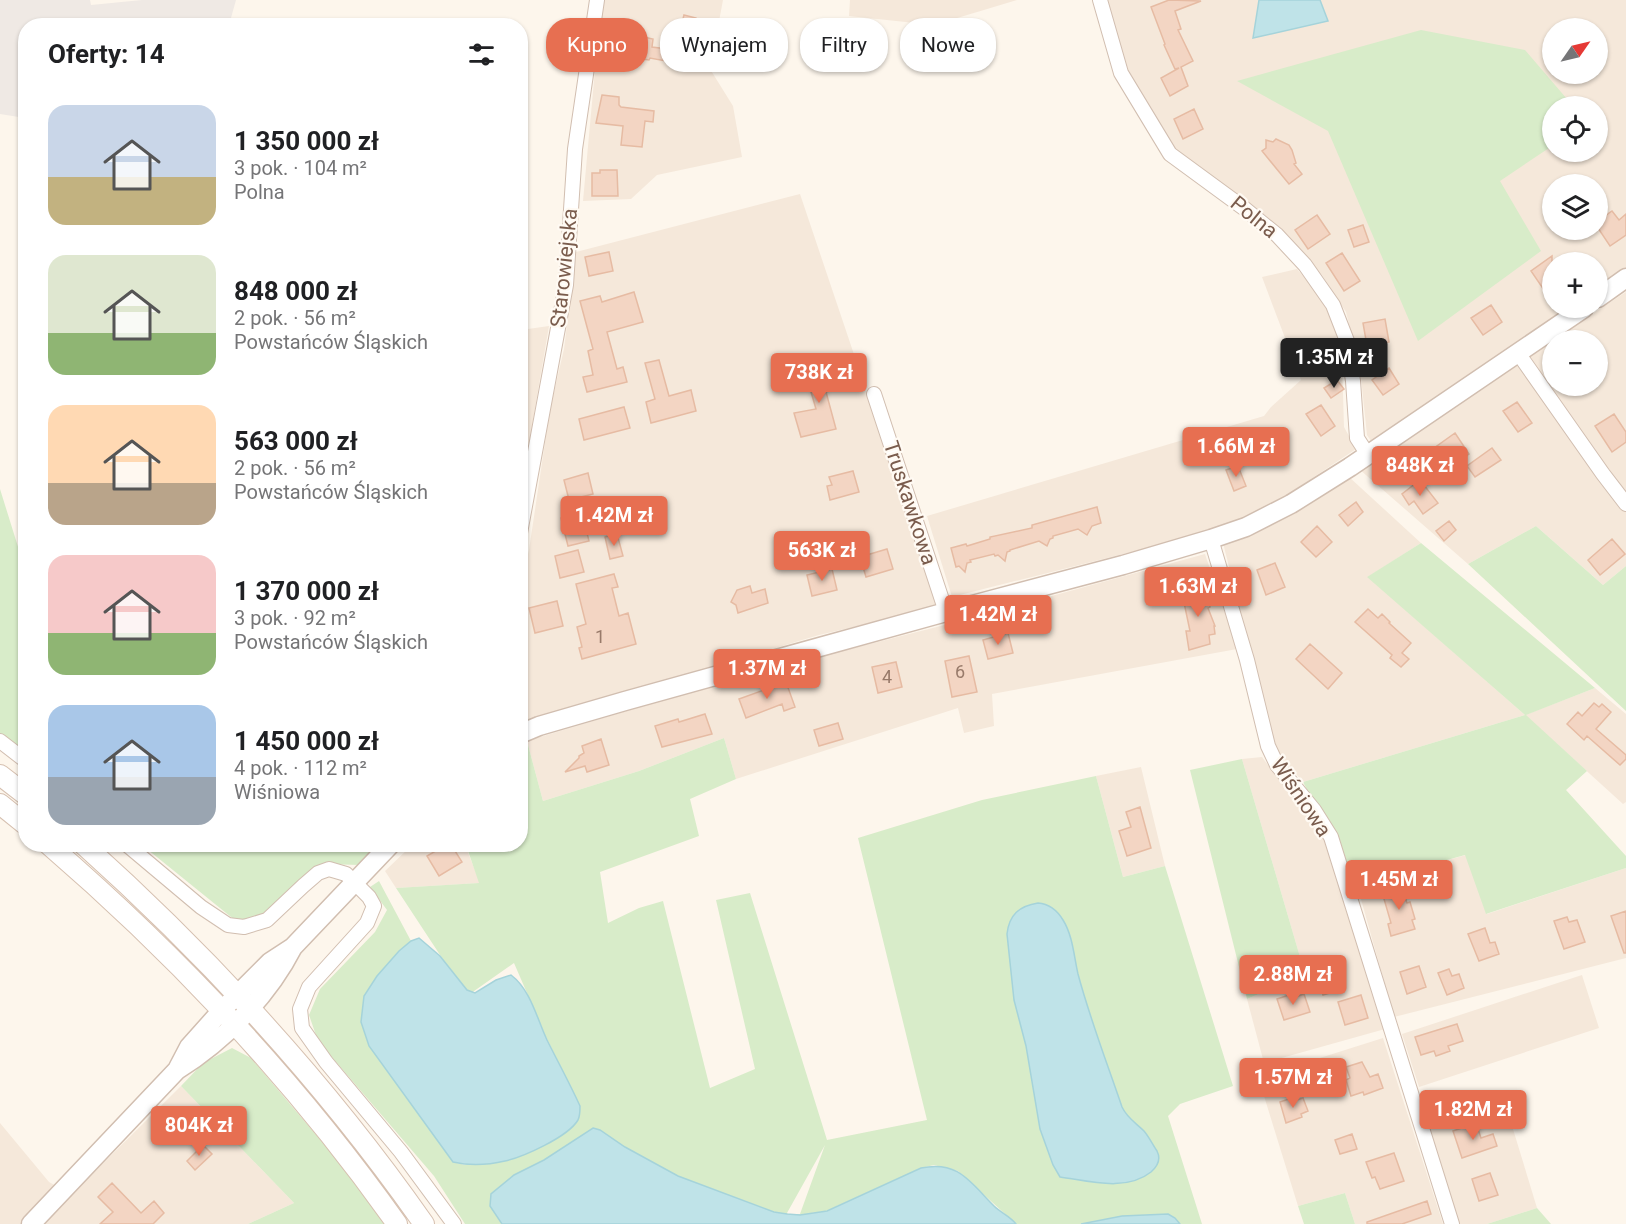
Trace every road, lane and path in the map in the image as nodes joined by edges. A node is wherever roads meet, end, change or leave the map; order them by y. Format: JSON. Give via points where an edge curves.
{"nodes":[{"id":1,"x":597,"y":0,"type":"edge"},
{"id":2,"x":1100,"y":0,"type":"edge"},
{"id":3,"x":1626,"y":278,"type":"edge"},
{"id":4,"x":1608,"y":291,"type":"edge"},
{"id":5,"x":1569,"y":318,"type":"edge"},
{"id":6,"x":1518,"y":353,"type":"junction"},
{"id":7,"x":874,"y":394,"type":"dead end"},
{"id":8,"x":1368,"y":455,"type":"junction"},
{"id":9,"x":528,"y":490,"type":"edge"},
{"id":10,"x":1626,"y":504,"type":"edge"},
{"id":11,"x":1211,"y":539,"type":"junction"},
{"id":12,"x":946,"y":612,"type":"junction"},
{"id":13,"x":528,"y":731,"type":"edge"},
{"id":14,"x":0,"y":741,"type":"edge"},
{"id":15,"x":18,"y":755,"type":"edge"},
{"id":16,"x":0,"y":775,"type":"edge"},
{"id":17,"x":18,"y":789,"type":"edge"},
{"id":18,"x":0,"y":804,"type":"edge"},
{"id":19,"x":18,"y":819,"type":"edge"},
{"id":20,"x":57,"y":852,"type":"edge"},
{"id":21,"x":92,"y":852,"type":"edge"},
{"id":22,"x":136,"y":852,"type":"edge"},
{"id":23,"x":384,"y":852,"type":"edge"},
{"id":24,"x":355,"y":883,"type":"junction"},
{"id":25,"x":243,"y":1001,"type":"junction"},
{"id":26,"x":228,"y":1017,"type":"junction"},
{"id":27,"x":31,"y":1224,"type":"edge"},
{"id":28,"x":397,"y":1224,"type":"edge"},
{"id":29,"x":424,"y":1224,"type":"edge"},
{"id":30,"x":454,"y":1224,"type":"edge"},
{"id":31,"x":1452,"y":1224,"type":"edge"}],
"edges":[{"from":1,"to":9,"type":"street","name":"Starowiejska","via":[[575,149],[566,285]]},
{"from":2,"to":8,"type":"street","name":"Polna","via":[[1121,74],[1170,154],[1277,235],[1333,304],[1347,341],[1357,438]]},
{"from":3,"to":4,"type":"street"},
{"from":5,"to":6,"type":"street"},
{"from":6,"to":8,"type":"street"},
{"from":6,"to":10,"type":"street"},
{"from":7,"to":12,"type":"street","name":"Truskawkowa"},
{"from":8,"to":11,"type":"street","via":[[1292,504]]},
{"from":11,"to":12,"type":"street"},
{"from":11,"to":31,"type":"street","name":"Wiśniowa","via":[[1268,746],[1277,765],[1331,837]]},
{"from":12,"to":13,"type":"street"},
{"from":14,"to":15,"type":"street"},
{"from":16,"to":17,"type":"main road"},
{"from":18,"to":19,"type":"main road"},
{"from":20,"to":26,"type":"main road","via":[[156,942]]},
{"from":21,"to":25,"type":"main road"},
{"from":22,"to":24,"type":"street","via":[[228,925],[244,927],[267,920],[318,873],[329,869],[346,874]]},
{"from":23,"to":24,"type":"street"},
{"from":24,"to":25,"type":"street","via":[[293,947],[281,971]]},
{"from":24,"to":30,"type":"street","via":[[374,906],[372,915],[309,987],[300,1009],[302,1028]]},
{"from":25,"to":26,"type":"street"},
{"from":25,"to":29,"type":"main road","via":[[329,1100]]},
{"from":26,"to":27,"type":"street","via":[[189,1047],[177,1070]]},
{"from":26,"to":28,"type":"main road","via":[[326,1130]]}]}
